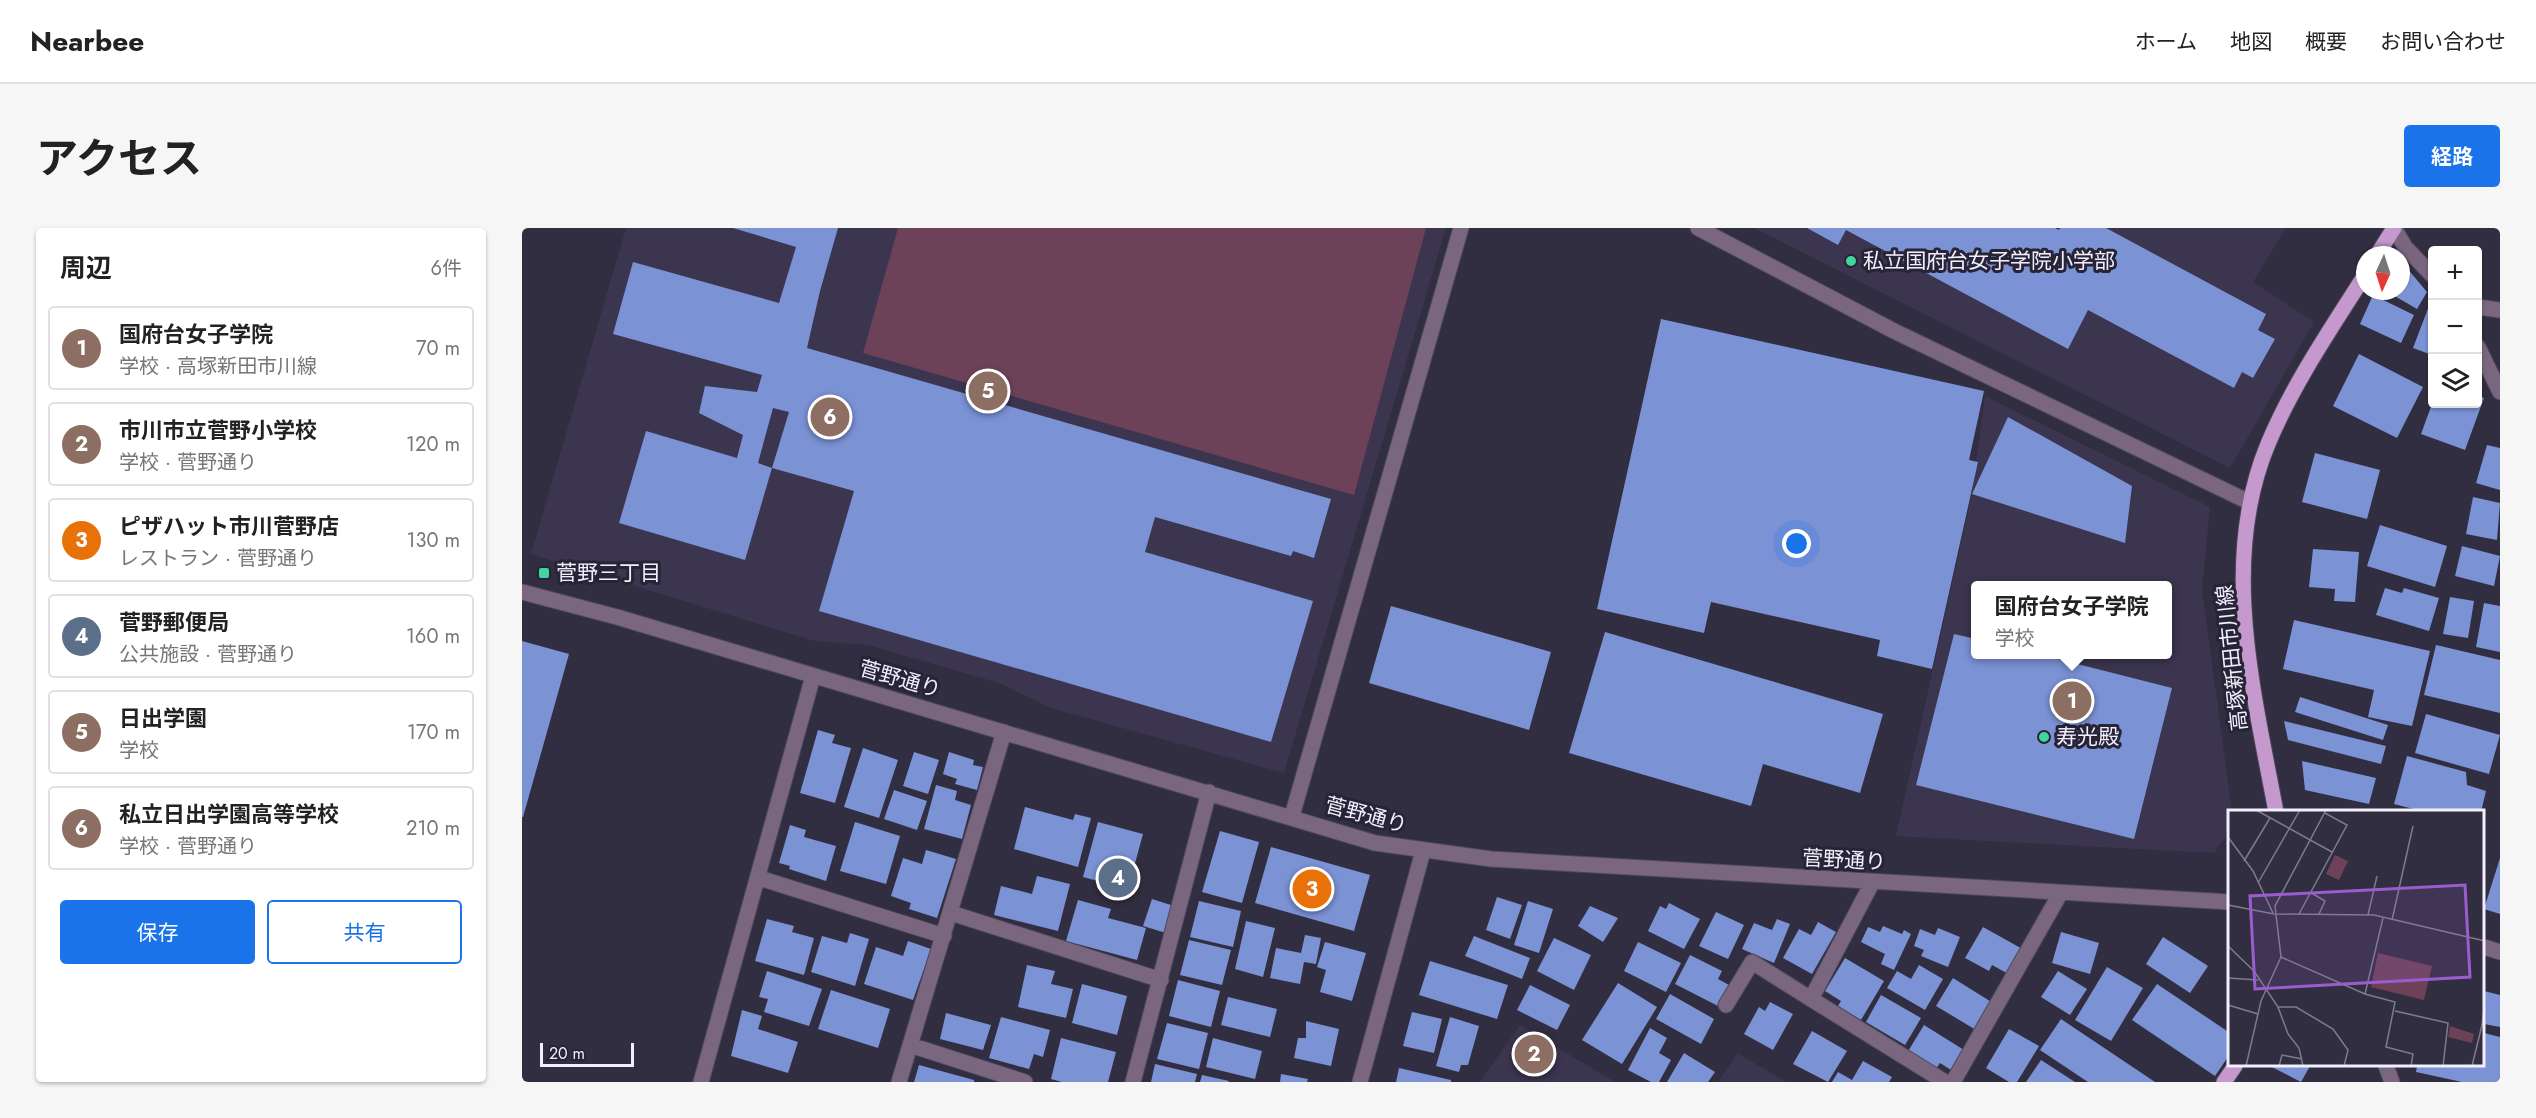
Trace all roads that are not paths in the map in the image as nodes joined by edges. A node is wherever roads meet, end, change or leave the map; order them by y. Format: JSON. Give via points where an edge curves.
{"nodes":[{"id":1,"x":1461,"y":228,"type":"edge"},
{"id":2,"x":1698,"y":228,"type":"edge"},
{"id":3,"x":2394,"y":228,"type":"edge"},
{"id":4,"x":2383,"y":246,"type":"edge"},
{"id":5,"x":2428,"y":270,"type":"edge"},
{"id":6,"x":2356,"y":290,"type":"edge"},
{"id":7,"x":2482,"y":308,"type":"edge"},
{"id":8,"x":2500,"y":310,"type":"edge"},
{"id":9,"x":2481,"y":354,"type":"edge"},
{"id":10,"x":2500,"y":392,"type":"edge"},
{"id":11,"x":2249,"y":502,"type":"junction"},
{"id":12,"x":522,"y":592,"type":"edge"},
{"id":13,"x":813,"y":676,"type":"junction"},
{"id":14,"x":1004,"y":732,"type":"junction"},
{"id":15,"x":1209,"y":792,"type":"junction"},
{"id":16,"x":2276,"y":810,"type":"edge"},
{"id":17,"x":1292,"y":816,"type":"junction"},
{"id":18,"x":1423,"y":851,"type":"junction"},
{"id":19,"x":759,"y":878,"type":"junction"},
{"id":20,"x":1872,"y":883,"type":"junction"},
{"id":21,"x":2060,"y":894,"type":"junction"},
{"id":22,"x":2228,"y":903,"type":"edge"},
{"id":23,"x":951,"y":914,"type":"junction"},
{"id":24,"x":944,"y":936,"type":"junction"},
{"id":25,"x":2485,"y":947,"type":"edge"},
{"id":26,"x":2500,"y":952,"type":"edge"},
{"id":27,"x":1161,"y":980,"type":"junction"},
{"id":28,"x":1811,"y":999,"type":"junction"},
{"id":29,"x":1726,"y":1005,"type":"dead end"},
{"id":30,"x":910,"y":1045,"type":"junction"},
{"id":31,"x":2234,"y":1067,"type":"edge"},
{"id":32,"x":2387,"y":1067,"type":"edge"},
{"id":33,"x":701,"y":1082,"type":"edge"},
{"id":34,"x":899,"y":1082,"type":"edge"},
{"id":35,"x":1025,"y":1082,"type":"edge"},
{"id":36,"x":1133,"y":1082,"type":"edge"},
{"id":37,"x":1360,"y":1082,"type":"edge"},
{"id":38,"x":1945,"y":1082,"type":"edge"},
{"id":39,"x":1953,"y":1082,"type":"edge"},
{"id":40,"x":2224,"y":1082,"type":"edge"},
{"id":41,"x":2392,"y":1082,"type":"edge"}],
"edges":[{"from":1,"to":17,"type":"street"},
{"from":2,"to":11,"type":"street","via":[[1894,331]]},
{"from":3,"to":4,"type":"main road"},
{"from":3,"to":5,"type":"street","via":[[2405,247]]},
{"from":6,"to":11,"type":"main road","name":"高塚新田市川線","via":[[2298,383],[2267,446]]},
{"from":7,"to":8,"type":"street"},
{"from":9,"to":10,"type":"street"},
{"from":11,"to":16,"type":"main road","name":"高塚新田市川線","via":[[2243,561],[2244,617]]},
{"from":12,"to":13,"type":"street","name":"菅野通り","via":[[617,616]]},
{"from":13,"to":14,"type":"street","name":"菅野通り"},
{"from":13,"to":19,"type":"street"},
{"from":14,"to":15,"type":"street","name":"菅野通り"},
{"from":14,"to":23,"type":"street"},
{"from":15,"to":17,"type":"street","name":"菅野通り"},
{"from":15,"to":27,"type":"street"},
{"from":17,"to":18,"type":"street","name":"菅野通り","via":[[1375,843]]},
{"from":18,"to":20,"type":"street","name":"菅野通り","via":[[1491,860]]},
{"from":18,"to":37,"type":"street"},
{"from":19,"to":24,"type":"street"},
{"from":19,"to":33,"type":"street"},
{"from":20,"to":21,"type":"street","name":"菅野通り"},
{"from":20,"to":28,"type":"street"},
{"from":21,"to":22,"type":"street","name":"菅野通り"},
{"from":21,"to":39,"type":"street"},
{"from":23,"to":24,"type":"street"},
{"from":23,"to":27,"type":"street"},
{"from":24,"to":30,"type":"street"},
{"from":25,"to":26,"type":"street"},
{"from":27,"to":36,"type":"street"},
{"from":28,"to":29,"type":"street","via":[[1752,962]]},
{"from":28,"to":38,"type":"street"},
{"from":30,"to":34,"type":"street"},
{"from":30,"to":35,"type":"street"},
{"from":31,"to":40,"type":"main road"},
{"from":32,"to":41,"type":"street"}]}
